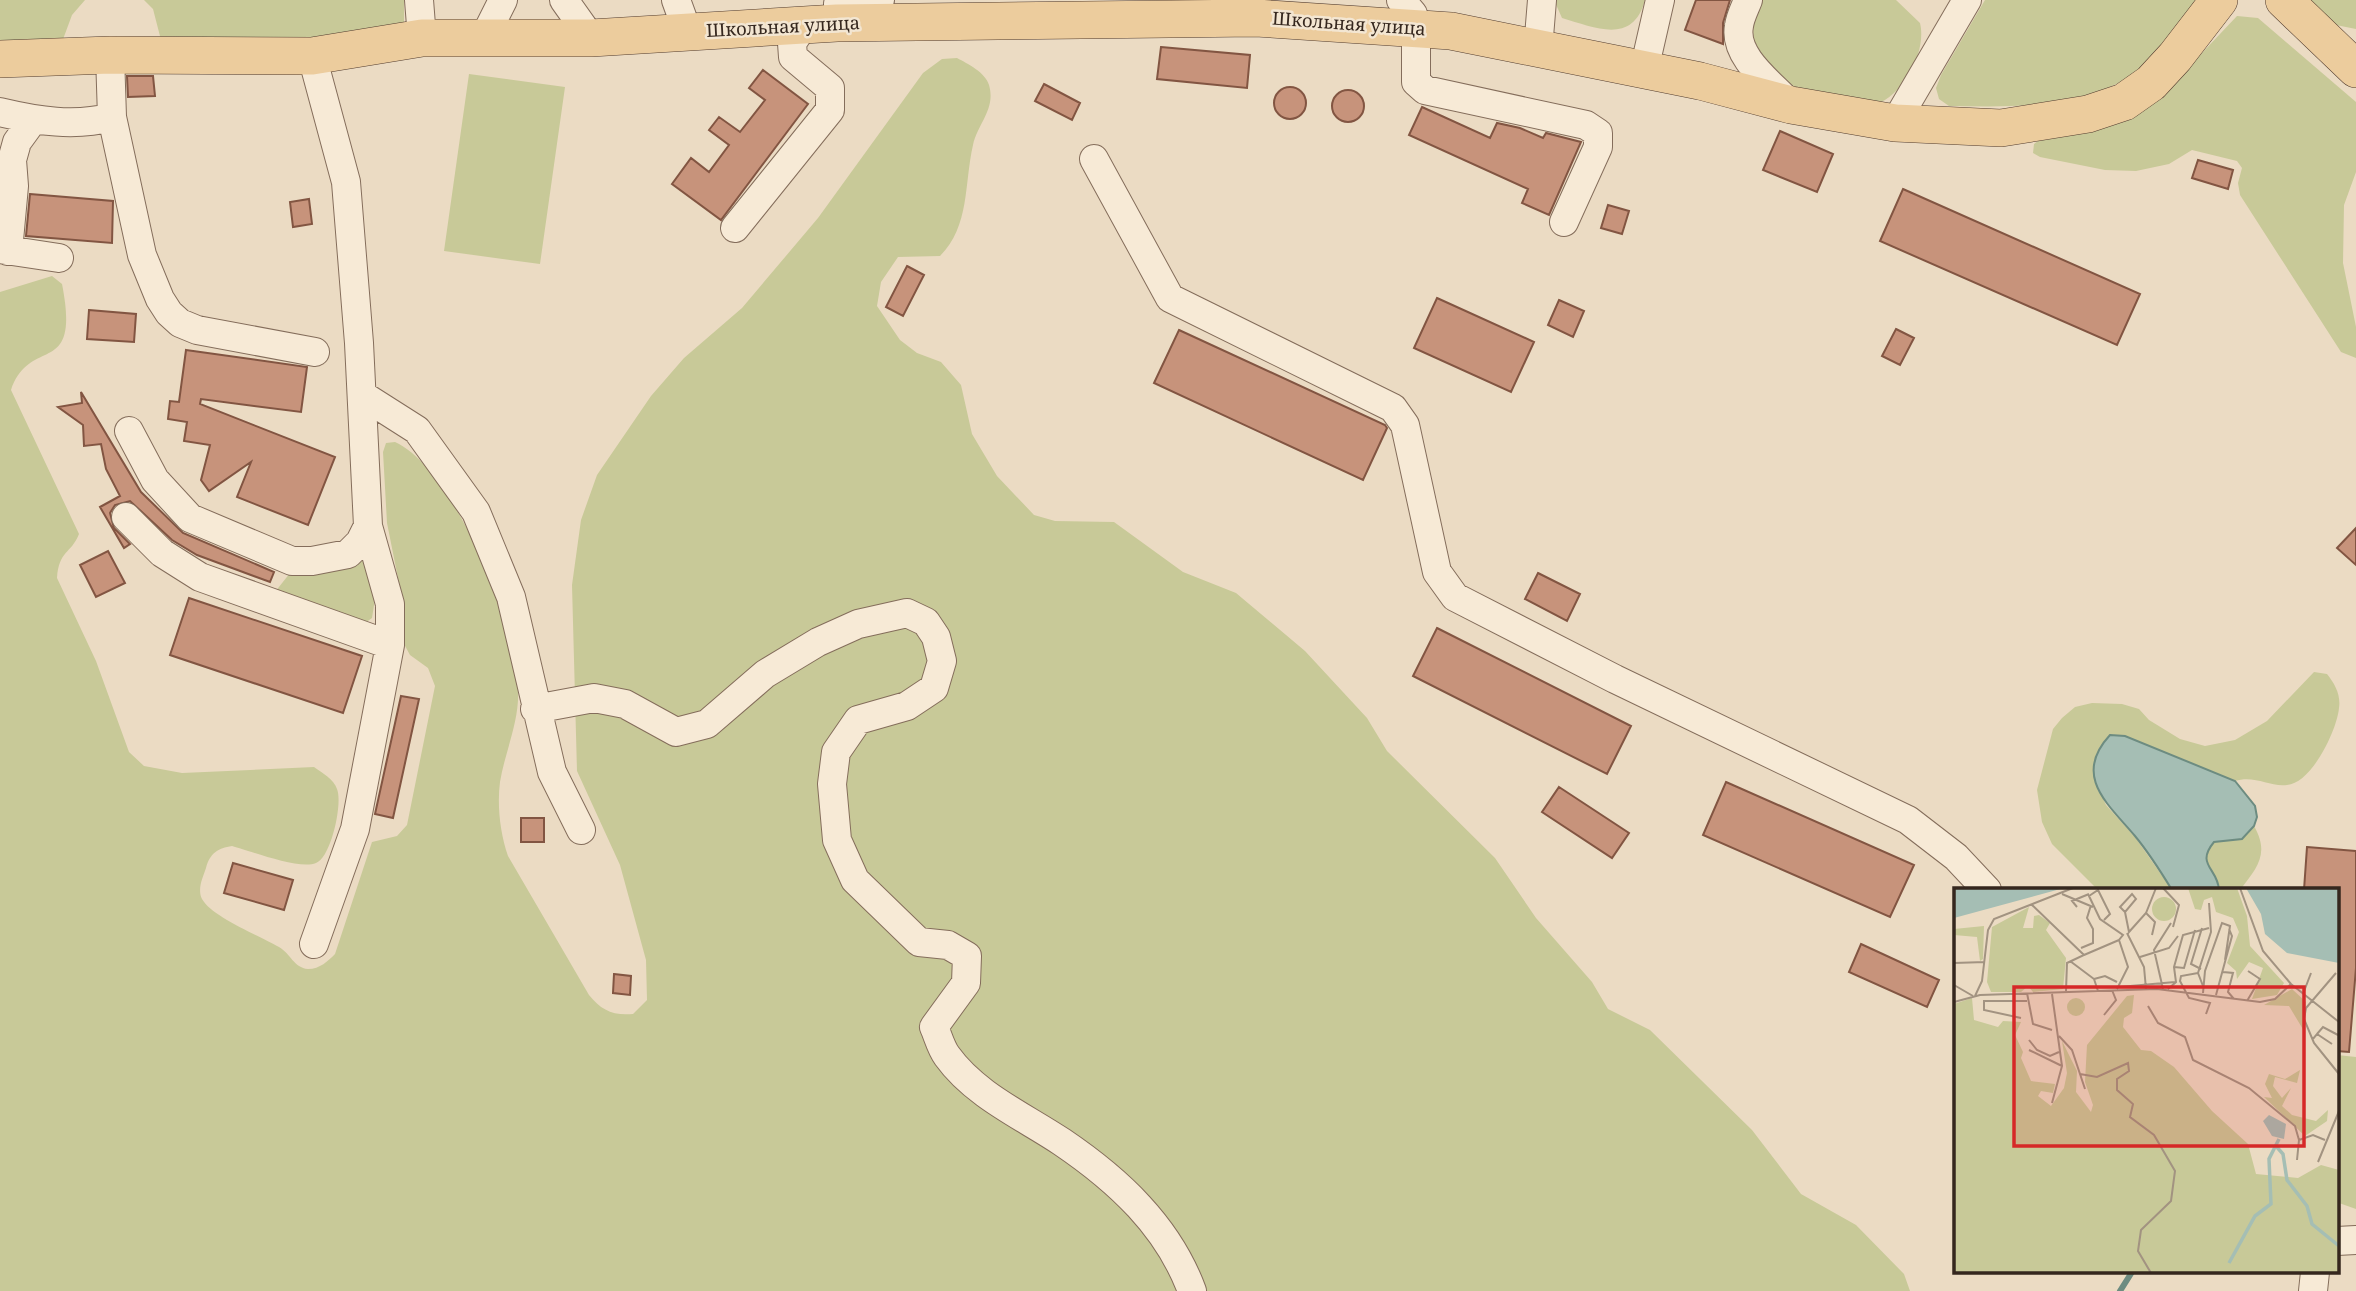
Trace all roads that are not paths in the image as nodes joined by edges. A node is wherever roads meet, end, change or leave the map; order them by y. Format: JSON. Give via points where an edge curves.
{"nodes":[{"id":1,"x":419,"y":0,"type":"edge"},
{"id":2,"x":503,"y":0,"type":"edge"},
{"id":3,"x":564,"y":0,"type":"edge"},
{"id":4,"x":880,"y":0,"type":"edge"},
{"id":5,"x":1660,"y":0,"type":"edge"},
{"id":6,"x":1748,"y":0,"type":"edge"},
{"id":7,"x":1966,"y":0,"type":"edge"},
{"id":8,"x":2220,"y":0,"type":"edge"},
{"id":9,"x":2284,"y":0,"type":"edge"},
{"id":10,"x":1540,"y":3,"type":"edge"},
{"id":11,"x":1078,"y":9,"type":"edge"},
{"id":12,"x":1214,"y":9,"type":"edge"},
{"id":13,"x":1266,"y":9,"type":"edge"},
{"id":14,"x":829,"y":13,"type":"edge"},
{"id":15,"x":1408,"y":14,"type":"edge"},
{"id":16,"x":682,"y":16,"type":"edge"},
{"id":17,"x":422,"y":38,"type":"junction"},
{"id":18,"x":484,"y":38,"type":"junction"},
{"id":19,"x":591,"y":38,"type":"junction"},
{"id":20,"x":1538,"y":49,"type":"junction"},
{"id":21,"x":110,"y":55,"type":"junction"},
{"id":22,"x":312,"y":56,"type":"junction"},
{"id":23,"x":0,"y":60,"type":"edge"},
{"id":24,"x":2354,"y":61,"type":"edge"},
{"id":25,"x":1644,"y":70,"type":"junction"},
{"id":26,"x":1791,"y":105,"type":"junction"},
{"id":27,"x":0,"y":112,"type":"edge"},
{"id":28,"x":112,"y":117,"type":"junction"},
{"id":29,"x":33,"y":120,"type":"junction"},
{"id":30,"x":1895,"y":123,"type":"junction"},
{"id":31,"x":1094,"y":159,"type":"dead end"},
{"id":32,"x":1564,"y":222,"type":"dead end"},
{"id":33,"x":735,"y":228,"type":"dead end"},
{"id":34,"x":4,"y":250,"type":"edge"},
{"id":35,"x":59,"y":258,"type":"dead end"},
{"id":36,"x":315,"y":352,"type":"dead end"},
{"id":37,"x":362,"y":395,"type":"junction"},
{"id":38,"x":129,"y":431,"type":"dead end"},
{"id":39,"x":126,"y":517,"type":"dead end"},
{"id":40,"x":368,"y":526,"type":"junction"},
{"id":41,"x":390,"y":645,"type":"junction"},
{"id":42,"x":535,"y":709,"type":"junction"},
{"id":43,"x":581,"y":830,"type":"dead end"},
{"id":44,"x":1985,"y":888,"type":"edge"},
{"id":45,"x":314,"y":944,"type":"dead end"},
{"id":46,"x":2356,"y":1240,"type":"edge"},
{"id":47,"x":2338,"y":1241,"type":"edge"},
{"id":48,"x":1192,"y":1291,"type":"edge"}],
"edges":[{"from":1,"to":17,"type":"lane"},
{"from":2,"to":18,"type":"lane"},
{"from":3,"to":19,"type":"lane"},
{"from":4,"to":14,"type":"lane"},
{"from":5,"to":25,"type":"lane"},
{"from":6,"to":26,"type":"lane","via":[[1738,40],[1743,52]]},
{"from":7,"to":30,"type":"lane"},
{"from":8,"to":30,"type":"main road","name":"Школьная улица","via":[[2151,83],[2124,102],[2088,114],[2001,128]]},
{"from":9,"to":24,"type":"main road"},
{"from":10,"to":20,"type":"lane"},
{"from":11,"to":12,"type":"main road","name":"Школьная улица"},
{"from":11,"to":14,"type":"main road","name":"Школьная улица"},
{"from":12,"to":13,"type":"main road","name":"Школьная улица"},
{"from":13,"to":15,"type":"main road","name":"Школьная улица"},
{"from":14,"to":16,"type":"main road","name":"Школьная улица"},
{"from":14,"to":33,"type":"lane","via":[[792,43],[793,57],[830,88],[830,110]]},
{"from":15,"to":20,"type":"main road","name":"Школьная улица","via":[[1451,31]]},
{"from":15,"to":32,"type":"lane","via":[[1416,82],[1425,90],[1586,125],[1598,133],[1598,147]]},
{"from":16,"to":19,"type":"main road","name":"Школьная улица"},
{"from":17,"to":18,"type":"main road","name":"Школьная улица"},
{"from":17,"to":22,"type":"main road","name":"Школьная улица"},
{"from":18,"to":19,"type":"main road","name":"Школьная улица"},
{"from":20,"to":25,"type":"main road","name":"Школьная улица"},
{"from":21,"to":22,"type":"main road","name":"Школьная улица"},
{"from":21,"to":23,"type":"main road","name":"Школьная улица"},
{"from":21,"to":28,"type":"lane"},
{"from":22,"to":37,"type":"lane","via":[[346,182]]},
{"from":25,"to":26,"type":"main road","name":"Школьная улица"},
{"from":26,"to":30,"type":"main road","name":"Школьная улица"},
{"from":27,"to":29,"type":"lane"},
{"from":28,"to":29,"type":"lane","via":[[94,122]]},
{"from":28,"to":36,"type":"lane","via":[[142,255],[169,313],[197,330]]},
{"from":29,"to":34,"type":"lane","via":[[17,142],[12,160],[14,186]]},
{"from":31,"to":44,"type":"lane","via":[[1170,298],[1393,408],[1405,425],[1437,572],[1455,597],[1908,820],[1956,857]]},
{"from":34,"to":35,"type":"lane"},
{"from":37,"to":40,"type":"lane"},
{"from":37,"to":42,"type":"lane","via":[[417,430],[475,512],[511,597]]},
{"from":38,"to":40,"type":"lane","via":[[155,480],[190,518],[292,561],[348,554]]},
{"from":39,"to":41,"type":"lane","via":[[162,553],[200,577]]},
{"from":40,"to":41,"type":"lane","via":[[390,604]]},
{"from":41,"to":45,"type":"lane","via":[[355,829]]},
{"from":42,"to":43,"type":"lane","via":[[552,772]]},
{"from":42,"to":48,"type":"lane","via":[[594,698],[625,704],[676,732],[707,724],[765,674],[858,624],[907,613],[926,622],[936,637],[942,661],[934,688],[907,706],[858,720],[836,752],[832,784],[837,840],[855,880],[919,942],[948,945],[967,956],[966,983],[934,1027],[946,1055],[975,1086],[1064,1143],[1138,1201],[1181,1260]]},
{"from":46,"to":47,"type":"lane"}]}
